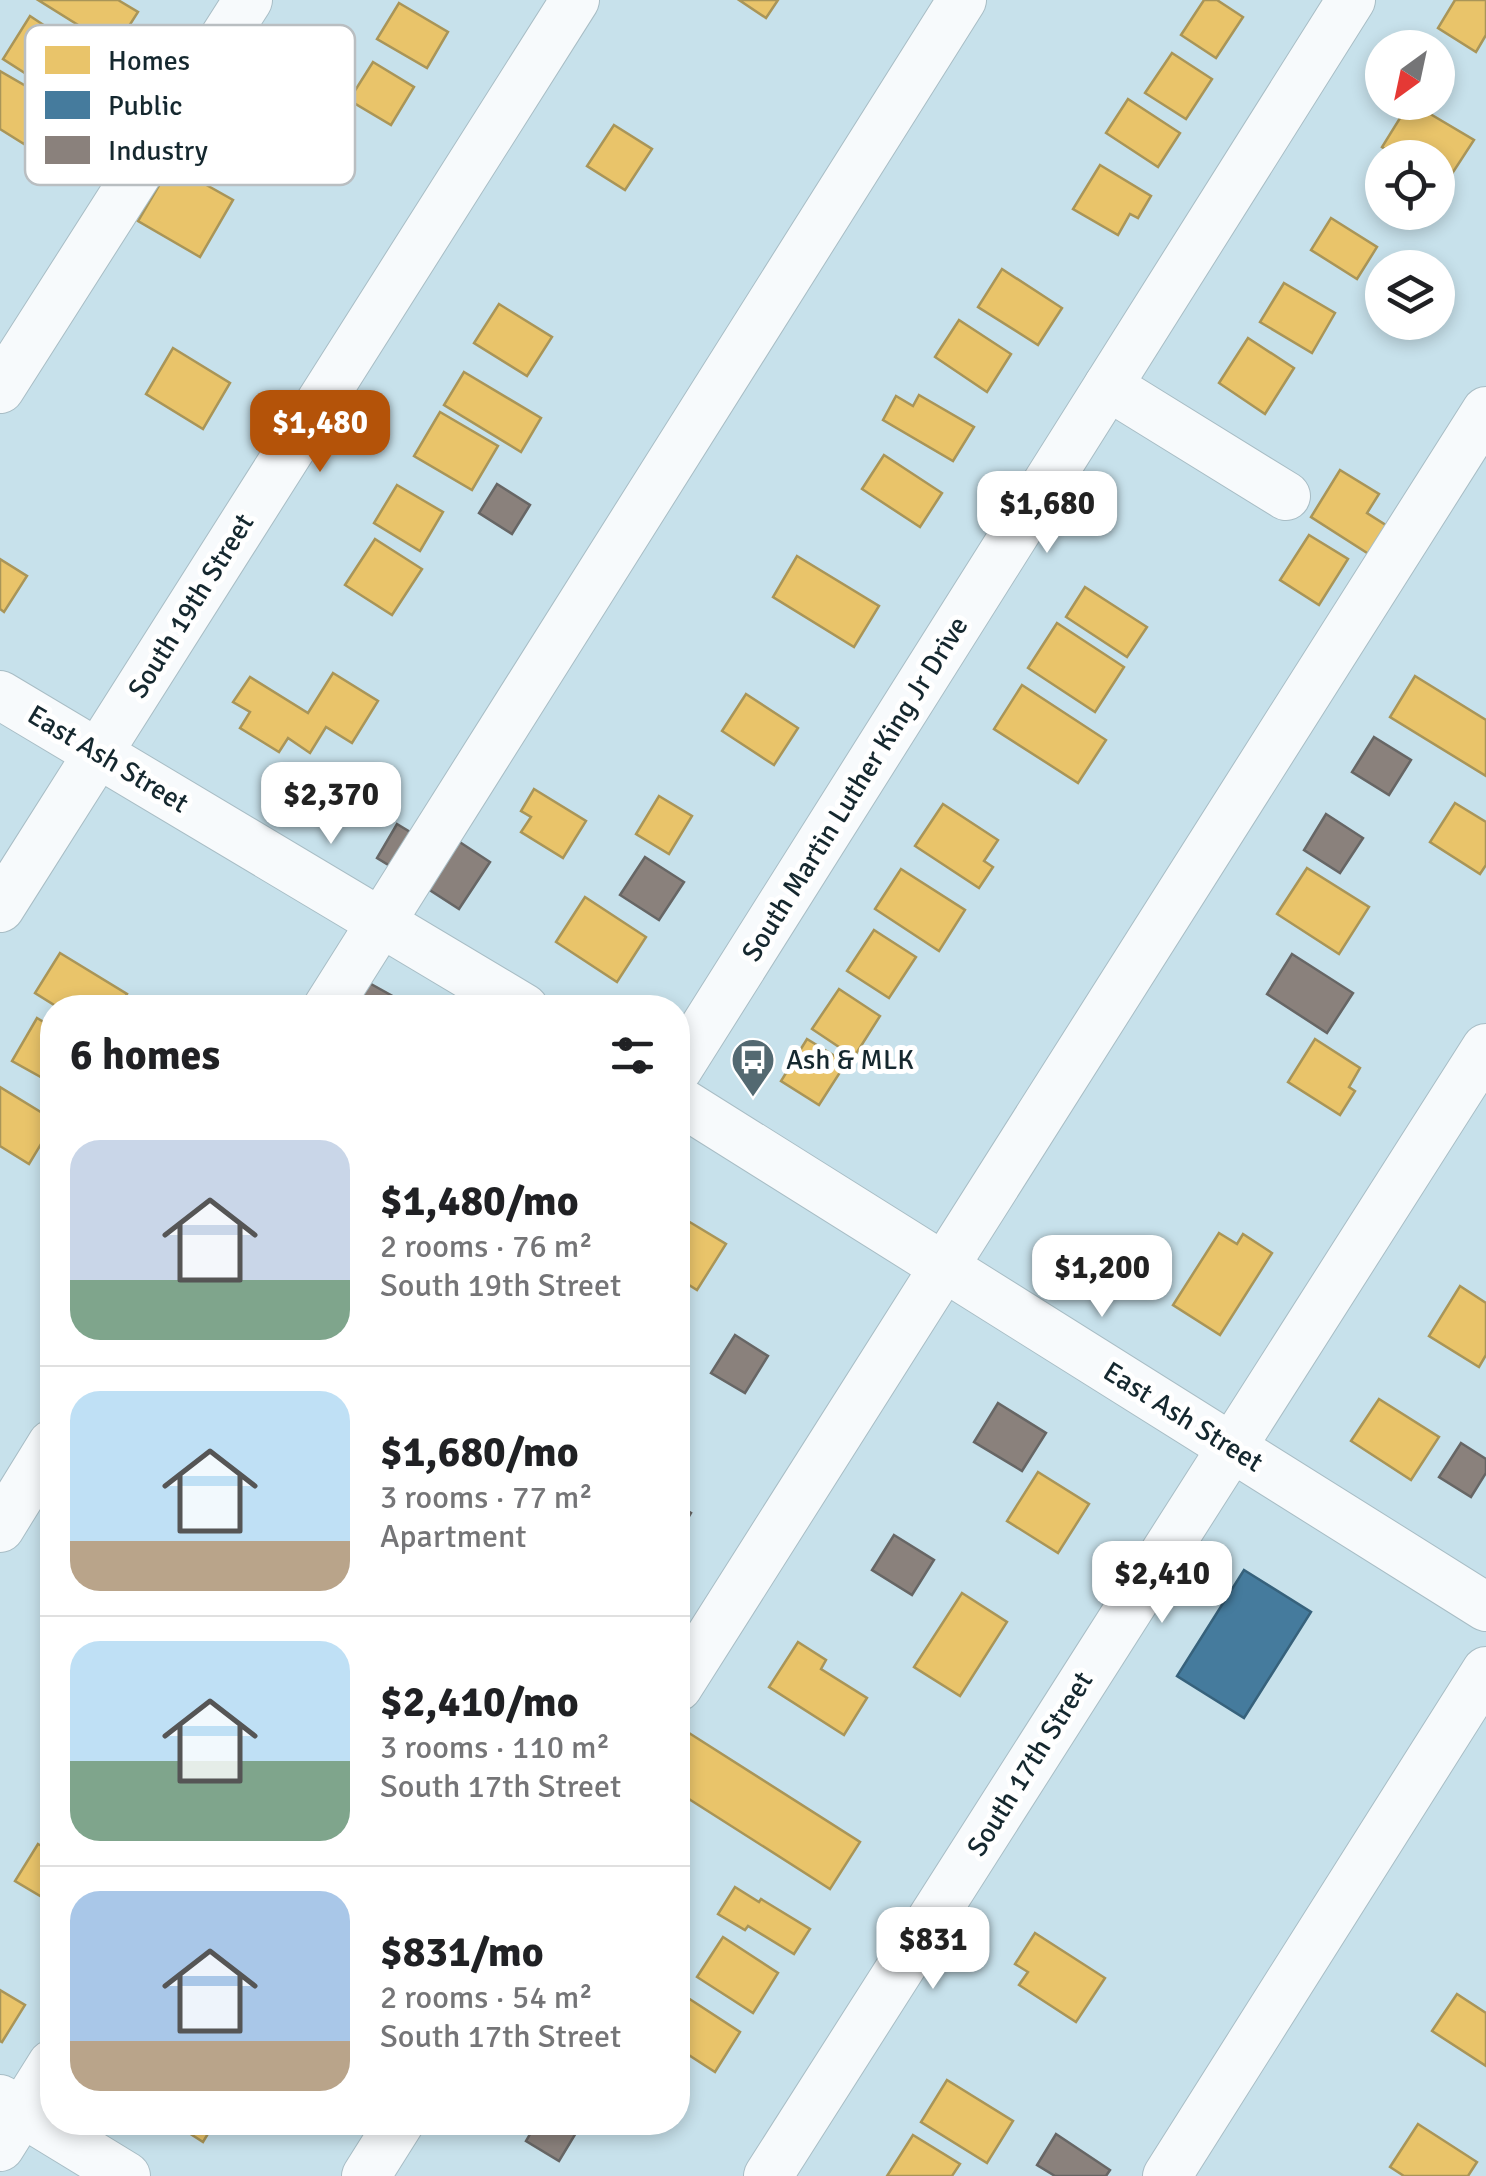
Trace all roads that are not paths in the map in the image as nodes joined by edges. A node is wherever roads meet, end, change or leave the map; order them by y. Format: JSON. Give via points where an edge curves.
{"nodes":[{"id":1,"x":248,"y":0,"type":"edge"},
{"id":2,"x":574,"y":0,"type":"edge"},
{"id":3,"x":962,"y":0,"type":"edge"},
{"id":4,"x":1351,"y":0,"type":"edge"},
{"id":5,"x":232,"y":25,"type":"edge"},
{"id":6,"x":130,"y":185,"type":"edge"},
{"id":7,"x":1108,"y":386,"type":"junction"},
{"id":8,"x":0,"y":390,"type":"edge"},
{"id":9,"x":1486,"y":411,"type":"edge"},
{"id":10,"x":1286,"y":496,"type":"dead end"},
{"id":11,"x":0,"y":695,"type":"edge"},
{"id":12,"x":98,"y":753,"type":"junction"},
{"id":13,"x":0,"y":908,"type":"edge"},
{"id":14,"x":381,"y":922,"type":"junction"},
{"id":15,"x":334,"y":995,"type":"edge"},
{"id":16,"x":502,"y":995,"type":"edge"},
{"id":17,"x":1486,"y":1048,"type":"edge"},
{"id":18,"x":690,"y":1051,"type":"edge"},
{"id":19,"x":690,"y":1107,"type":"edge"},
{"id":20,"x":945,"y":1266,"type":"junction"},
{"id":21,"x":1231,"y":1447,"type":"junction"},
{"id":22,"x":40,"y":1463,"type":"edge"},
{"id":23,"x":0,"y":1528,"type":"edge"},
{"id":24,"x":1486,"y":1606,"type":"edge"},
{"id":25,"x":690,"y":1668,"type":"edge"},
{"id":26,"x":1486,"y":1671,"type":"edge"},
{"id":27,"x":40,"y":2079,"type":"edge"},
{"id":28,"x":7,"y":2119,"type":"edge"},
{"id":29,"x":40,"y":2135,"type":"edge"},
{"id":30,"x":40,"y":2135,"type":"edge"},
{"id":31,"x":392,"y":2135,"type":"edge"},
{"id":32,"x":126,"y":2176,"type":"edge"},
{"id":33,"x":366,"y":2176,"type":"edge"},
{"id":34,"x":768,"y":2176,"type":"edge"},
{"id":35,"x":1166,"y":2176,"type":"edge"}],
"edges":[{"from":1,"to":5,"type":"street"},
{"from":2,"to":12,"type":"street","name":"South 19th Street"},
{"from":3,"to":14,"type":"street"},
{"from":4,"to":7,"type":"street","name":"South Martin Luther King Jr Drive"},
{"from":6,"to":8,"type":"street"},
{"from":7,"to":10,"type":"street"},
{"from":7,"to":18,"type":"street","name":"South Martin Luther King Jr Drive"},
{"from":9,"to":20,"type":"street"},
{"from":11,"to":12,"type":"street","name":"East Ash Street"},
{"from":12,"to":13,"type":"street","name":"South 19th Street"},
{"from":12,"to":14,"type":"street","name":"East Ash Street"},
{"from":14,"to":15,"type":"street"},
{"from":14,"to":16,"type":"street","name":"East Ash Street"},
{"from":17,"to":21,"type":"street","name":"South 17th Street"},
{"from":19,"to":20,"type":"street","name":"East Ash Street"},
{"from":20,"to":21,"type":"street","name":"East Ash Street"},
{"from":20,"to":25,"type":"street"},
{"from":21,"to":24,"type":"street","name":"East Ash Street"},
{"from":21,"to":34,"type":"street","name":"South 17th Street"},
{"from":22,"to":23,"type":"street"},
{"from":26,"to":35,"type":"street"},
{"from":27,"to":28,"type":"street"},
{"from":28,"to":30,"type":"street"},
{"from":29,"to":32,"type":"street"},
{"from":31,"to":33,"type":"street"}]}
